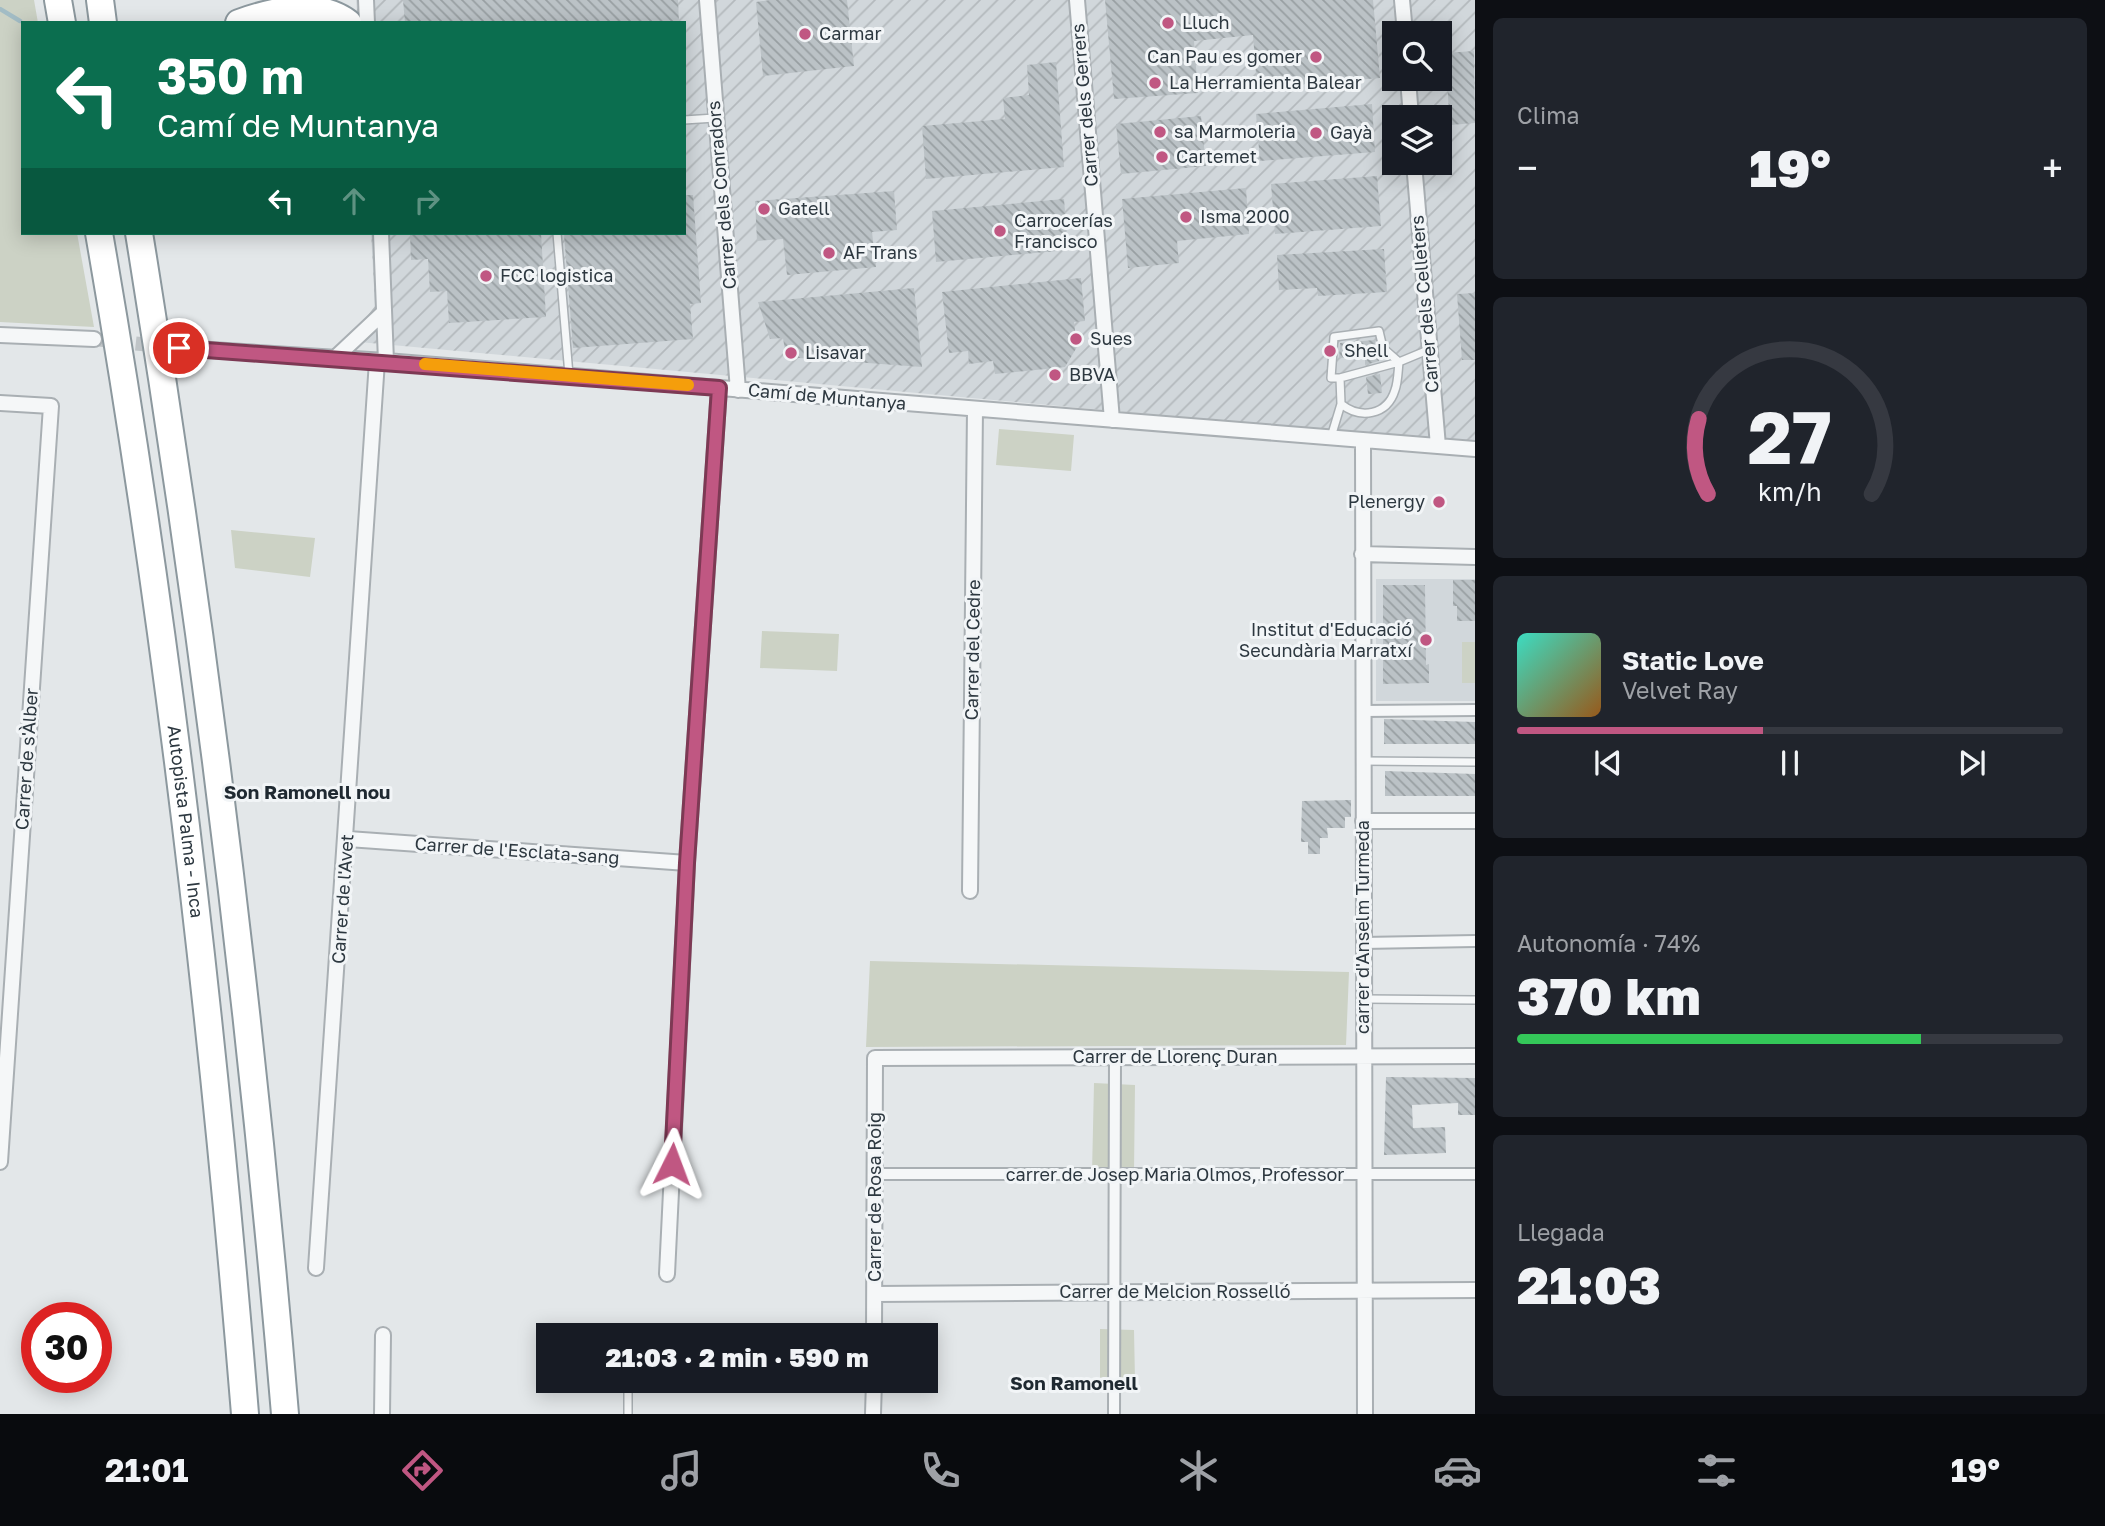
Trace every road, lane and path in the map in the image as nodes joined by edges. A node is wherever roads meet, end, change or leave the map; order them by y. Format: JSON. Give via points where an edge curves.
{"nodes":[{"id":1,"x":58,"y":0,"type":"edge"},
{"id":2,"x":100,"y":0,"type":"edge"},
{"id":3,"x":366,"y":0,"type":"edge"},
{"id":4,"x":707,"y":0,"type":"edge"},
{"id":5,"x":1077,"y":0,"type":"edge"},
{"id":6,"x":1402,"y":0,"type":"edge"},
{"id":7,"x":62,"y":21,"type":"edge"},
{"id":8,"x":103,"y":21,"type":"edge"},
{"id":9,"x":244,"y":21,"type":"edge"},
{"id":10,"x":345,"y":21,"type":"edge"},
{"id":11,"x":367,"y":21,"type":"edge"},
{"id":12,"x":1404,"y":21,"type":"edge"},
{"id":13,"x":715,"y":118,"type":"junction"},
{"id":14,"x":686,"y":120,"type":"edge"},
{"id":15,"x":1415,"y":175,"type":"edge"},
{"id":16,"x":99,"y":235,"type":"edge"},
{"id":17,"x":139,"y":235,"type":"edge"},
{"id":18,"x":381,"y":235,"type":"edge"},
{"id":19,"x":557,"y":235,"type":"edge"},
{"id":20,"x":384,"y":312,"type":"junction"},
{"id":21,"x":0,"y":335,"type":"edge"},
{"id":22,"x":94,"y":339,"type":"tunnel mouth"},
{"id":23,"x":179,"y":348,"type":"tunnel mouth"},
{"id":24,"x":1428,"y":350,"type":"junction"},
{"id":25,"x":335,"y":358,"type":"junction"},
{"id":26,"x":382,"y":361,"type":"junction"},
{"id":27,"x":1399,"y":362,"type":"junction"},
{"id":28,"x":569,"y":376,"type":"junction"},
{"id":29,"x":1340,"y":378,"type":"junction"},
{"id":30,"x":719,"y":388,"type":"junction"},
{"id":31,"x":738,"y":390,"type":"junction"},
{"id":32,"x":0,"y":403,"type":"edge"},
{"id":33,"x":1341,"y":404,"type":"junction"},
{"id":34,"x":975,"y":409,"type":"junction"},
{"id":35,"x":1112,"y":420,"type":"junction"},
{"id":36,"x":1331,"y":437,"type":"junction"},
{"id":37,"x":1363,"y":440,"type":"junction"},
{"id":38,"x":1438,"y":446,"type":"junction"},
{"id":39,"x":1475,"y":449,"type":"edge"},
{"id":40,"x":1362,"y":554,"type":"junction"},
{"id":41,"x":1475,"y":557,"type":"edge"},
{"id":42,"x":1475,"y":710,"type":"edge"},
{"id":43,"x":1363,"y":711,"type":"junction"},
{"id":44,"x":1363,"y":761,"type":"junction"},
{"id":45,"x":1475,"y":762,"type":"edge"},
{"id":46,"x":1363,"y":821,"type":"junction"},
{"id":47,"x":1475,"y":821,"type":"edge"},
{"id":48,"x":348,"y":839,"type":"junction"},
{"id":49,"x":687,"y":863,"type":"junction"},
{"id":50,"x":970,"y":891,"type":"dead end"},
{"id":51,"x":1475,"y":941,"type":"edge"},
{"id":52,"x":1363,"y":943,"type":"junction"},
{"id":53,"x":1364,"y":999,"type":"junction"},
{"id":54,"x":1475,"y":1000,"type":"edge"},
{"id":55,"x":1363,"y":1056,"type":"junction"},
{"id":56,"x":1475,"y":1056,"type":"edge"},
{"id":57,"x":875,"y":1058,"type":"joint"},
{"id":58,"x":1115,"y":1058,"type":"junction"},
{"id":59,"x":0,"y":1163,"type":"edge"},
{"id":60,"x":875,"y":1174,"type":"junction"},
{"id":61,"x":1475,"y":1174,"type":"edge"},
{"id":62,"x":1364,"y":1175,"type":"junction"},
{"id":63,"x":1114,"y":1177,"type":"junction"},
{"id":64,"x":317,"y":1268,"type":"dead end"},
{"id":65,"x":667,"y":1274,"type":"dead end"},
{"id":66,"x":1475,"y":1290,"type":"edge"},
{"id":67,"x":1364,"y":1291,"type":"junction"},
{"id":68,"x":1116,"y":1293,"type":"junction"},
{"id":69,"x":875,"y":1294,"type":"junction"},
{"id":70,"x":874,"y":1323,"type":"edge"},
{"id":71,"x":383,"y":1335,"type":"dead end"},
{"id":72,"x":628,"y":1393,"type":"edge"},
{"id":73,"x":874,"y":1393,"type":"edge"},
{"id":74,"x":245,"y":1414,"type":"edge"},
{"id":75,"x":285,"y":1414,"type":"edge"},
{"id":76,"x":382,"y":1414,"type":"edge"},
{"id":77,"x":628,"y":1414,"type":"edge"},
{"id":78,"x":873,"y":1414,"type":"edge"},
{"id":79,"x":1114,"y":1414,"type":"edge"},
{"id":80,"x":1365,"y":1414,"type":"edge"}],
"edges":[{"from":1,"to":7,"type":"highway"},
{"from":2,"to":8,"type":"highway"},
{"from":3,"to":11,"type":"street"},
{"from":4,"to":13,"type":"street","name":"Carrer dels Conradors"},
{"from":5,"to":35,"type":"street","name":"Carrer dels Gerrers"},
{"from":6,"to":12,"type":"street"},
{"from":9,"to":10,"type":"highway","via":[[319,10]]},
{"from":13,"to":14,"type":"lane"},
{"from":13,"to":31,"type":"street","name":"Carrer dels Conradors"},
{"from":15,"to":24,"type":"street","name":"Carrer dels Celleters"},
{"from":16,"to":74,"type":"highway","name":"Autopista Palma - Inca","via":[[191,869]]},
{"from":17,"to":75,"type":"highway","via":[[187,541],[229,866]]},
{"from":18,"to":20,"type":"street","name":"Carrer de l'Avet"},
{"from":19,"to":28,"type":"lane"},
{"from":20,"to":25,"type":"street"},
{"from":20,"to":26,"type":"street","name":"Carrer de l'Avet"},
{"from":21,"to":22,"type":"street"},
{"from":23,"to":25,"type":"street","name":"Camí de Muntanya"},
{"from":24,"to":27,"type":"lane"},
{"from":24,"to":38,"type":"street","name":"Carrer dels Celleters"},
{"from":25,"to":26,"type":"street","name":"Camí de Muntanya"},
{"from":26,"to":28,"type":"street","name":"Camí de Muntanya"},
{"from":26,"to":48,"type":"street","name":"Carrer de l'Avet"},
{"from":27,"to":29,"type":"lane"},
{"from":27,"to":29,"type":"lane","via":[[1383,348],[1379,331],[1334,337],[1331,378]]},
{"from":27,"to":33,"type":"lane","via":[[1395,392],[1381,409],[1367,415],[1352,413]]},
{"from":28,"to":30,"type":"street","name":"Camí de Muntanya"},
{"from":29,"to":33,"type":"lane"},
{"from":30,"to":31,"type":"street","name":"Camí de Muntanya"},
{"from":30,"to":49,"type":"street"},
{"from":31,"to":34,"type":"street","name":"Camí de Muntanya"},
{"from":32,"to":59,"type":"street","name":"Carrer de s'Àlber","via":[[51,406]]},
{"from":33,"to":36,"type":"lane"},
{"from":34,"to":35,"type":"street","name":"Camí de Muntanya"},
{"from":34,"to":50,"type":"street","name":"Carrer del Cedre"},
{"from":35,"to":36,"type":"street","name":"Camí de Muntanya"},
{"from":36,"to":37,"type":"street","name":"Camí de Muntanya"},
{"from":37,"to":38,"type":"street","name":"Camí de Muntanya"},
{"from":37,"to":40,"type":"street","name":"carrer d'Anselm Turmeda"},
{"from":38,"to":39,"type":"street","name":"Camí de Muntanya"},
{"from":40,"to":41,"type":"street"},
{"from":40,"to":43,"type":"street","name":"carrer d'Anselm Turmeda"},
{"from":42,"to":43,"type":"street"},
{"from":43,"to":44,"type":"street","name":"carrer d'Anselm Turmeda"},
{"from":44,"to":45,"type":"lane"},
{"from":44,"to":46,"type":"street","name":"carrer d'Anselm Turmeda"},
{"from":46,"to":47,"type":"street"},
{"from":46,"to":52,"type":"street","name":"carrer d'Anselm Turmeda"},
{"from":48,"to":49,"type":"street","name":"Carrer de l'Esclata-sang"},
{"from":48,"to":64,"type":"street","name":"Carrer de l'Avet"},
{"from":49,"to":65,"type":"street"},
{"from":51,"to":52,"type":"street"},
{"from":52,"to":53,"type":"street","name":"carrer d'Anselm Turmeda"},
{"from":53,"to":54,"type":"lane"},
{"from":53,"to":55,"type":"street","name":"carrer d'Anselm Turmeda"},
{"from":55,"to":56,"type":"street","name":"Carrer de Llorenç Duran"},
{"from":55,"to":58,"type":"street","name":"Carrer de Llorenç Duran"},
{"from":55,"to":62,"type":"street","name":"carrer d'Anselm Turmeda"},
{"from":57,"to":58,"type":"street","name":"Carrer de Llorenç Duran"},
{"from":57,"to":60,"type":"street","name":"Carrer de Rosa Roig"},
{"from":58,"to":63,"type":"street"},
{"from":60,"to":63,"type":"street","name":"carrer de Josep Maria Olmos, Professor"},
{"from":60,"to":69,"type":"street","name":"Carrer de Rosa Roig"},
{"from":61,"to":62,"type":"street","name":"carrer de Josep Maria Olmos, Professor"},
{"from":62,"to":63,"type":"street","name":"carrer de Josep Maria Olmos, Professor"},
{"from":62,"to":67,"type":"street","name":"carrer d'Anselm Turmeda"},
{"from":63,"to":68,"type":"street"},
{"from":66,"to":67,"type":"street","name":"Carrer de Melcion Rosselló"},
{"from":67,"to":68,"type":"street","name":"Carrer de Melcion Rosselló"},
{"from":67,"to":80,"type":"street","name":"carrer d'Anselm Turmeda"},
{"from":68,"to":69,"type":"street","name":"Carrer de Melcion Rosselló"},
{"from":68,"to":79,"type":"street"},
{"from":69,"to":70,"type":"street","name":"Carrer de Rosa Roig"},
{"from":71,"to":76,"type":"street"},
{"from":72,"to":77,"type":"lane"},
{"from":73,"to":78,"type":"street"}]}
